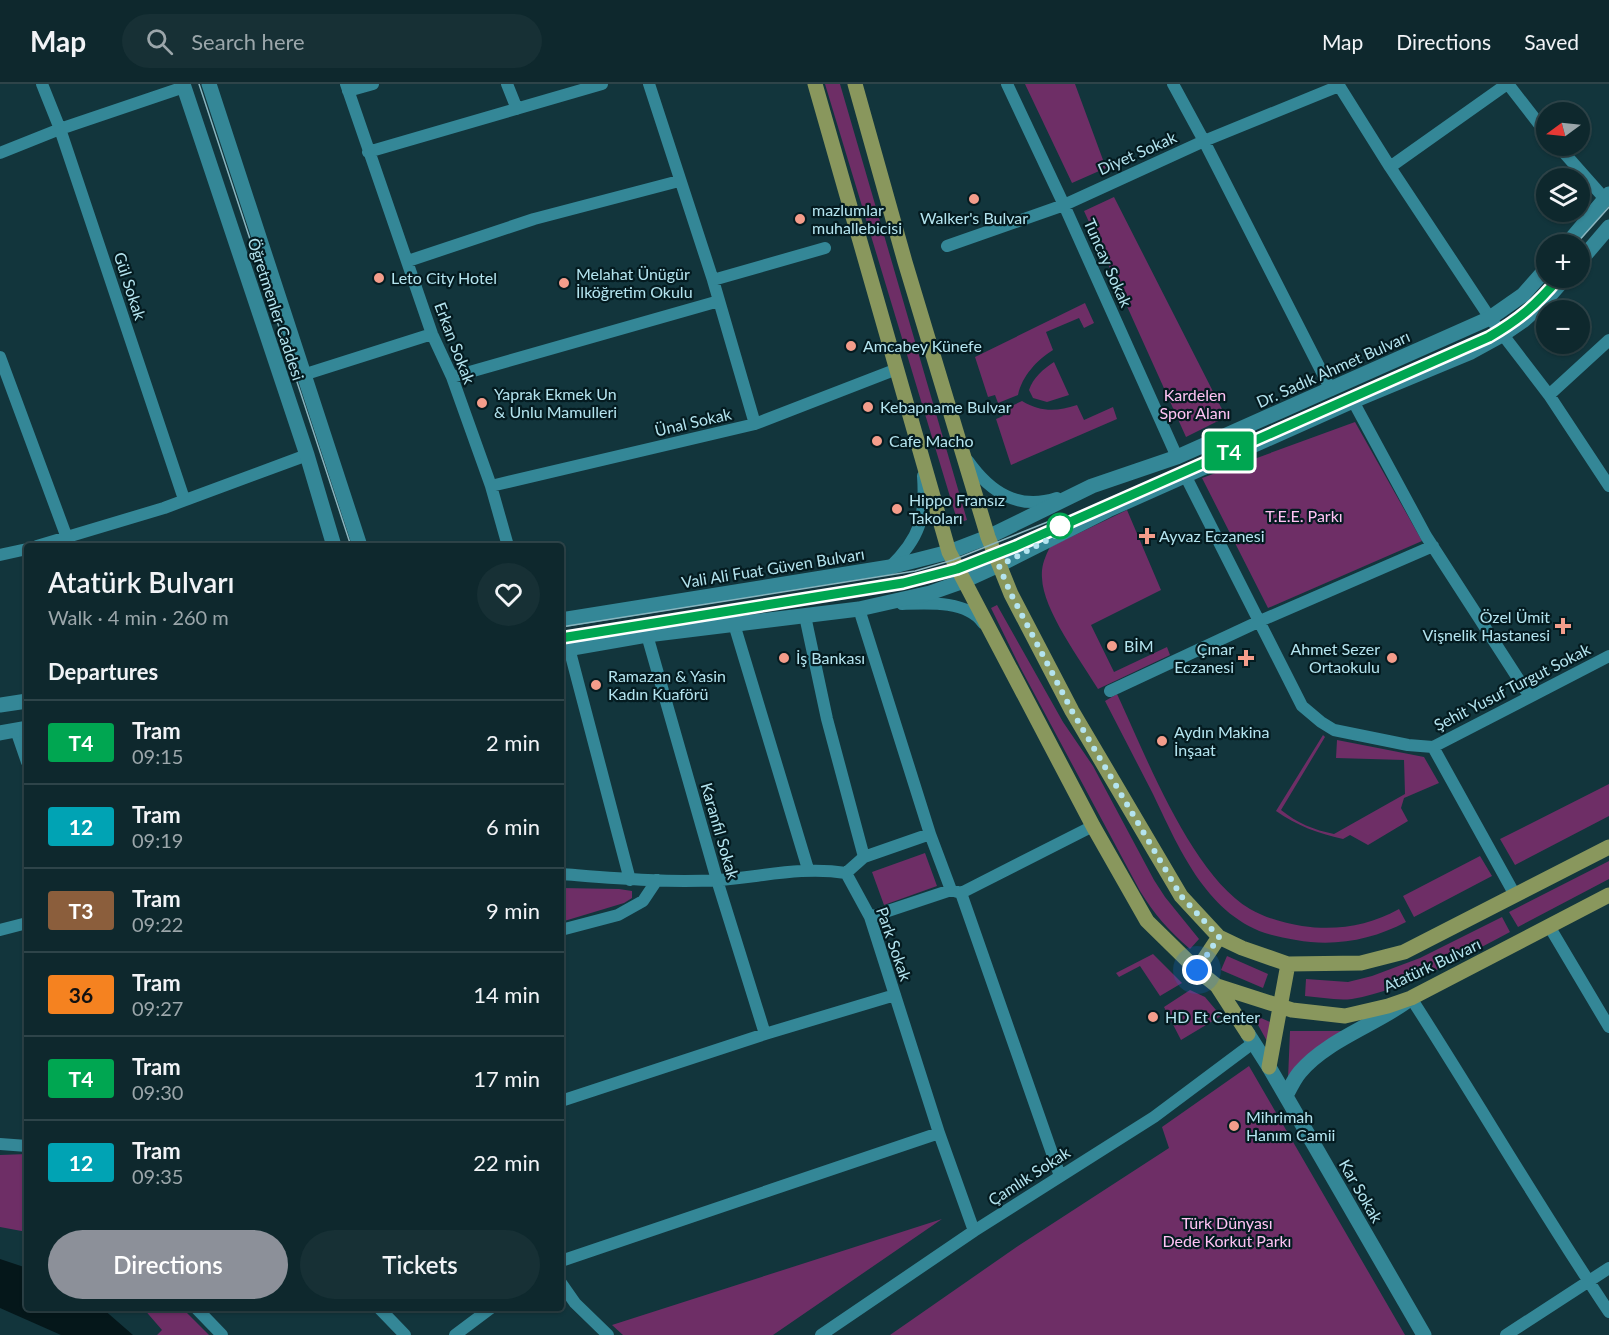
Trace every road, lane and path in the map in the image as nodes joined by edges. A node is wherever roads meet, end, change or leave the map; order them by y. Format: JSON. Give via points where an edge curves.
{"nodes":[{"id":1,"x":42,"y":84,"type":"edge"},
{"id":2,"x":209,"y":84,"type":"edge"},
{"id":3,"x":373,"y":84,"type":"edge"},
{"id":4,"x":507,"y":84,"type":"edge"},
{"id":5,"x":602,"y":84,"type":"edge"},
{"id":6,"x":649,"y":84,"type":"edge"},
{"id":7,"x":815,"y":84,"type":"edge"},
{"id":8,"x":855,"y":84,"type":"edge"},
{"id":9,"x":1007,"y":84,"type":"edge"},
{"id":10,"x":1173,"y":84,"type":"edge"},
{"id":11,"x":1507,"y":84,"type":"edge"},
{"id":12,"x":1339,"y":85,"type":"edge"},
{"id":13,"x":184,"y":86,"type":"edge"},
{"id":14,"x":347,"y":88,"type":"edge"},
{"id":15,"x":517,"y":109,"type":"junction"},
{"id":16,"x":1536,"y":120,"type":"edge"},
{"id":17,"x":60,"y":129,"type":"junction"},
{"id":18,"x":1204,"y":141,"type":"junction"},
{"id":19,"x":368,"y":152,"type":"junction"},
{"id":20,"x":0,"y":153,"type":"edge"},
{"id":21,"x":1568,"y":156,"type":"edge"},
{"id":22,"x":1390,"y":167,"type":"junction"},
{"id":23,"x":679,"y":181,"type":"junction"},
{"id":24,"x":1607,"y":196,"type":"edge"},
{"id":25,"x":1064,"y":205,"type":"junction"},
{"id":26,"x":1609,"y":227,"type":"edge"},
{"id":27,"x":1575,"y":234,"type":"edge"},
{"id":28,"x":948,"y":246,"type":"dead end"},
{"id":29,"x":825,"y":248,"type":"dead end"},
{"id":30,"x":1590,"y":249,"type":"edge"},
{"id":31,"x":408,"y":261,"type":"junction"},
{"id":32,"x":713,"y":280,"type":"junction"},
{"id":33,"x":1536,"y":280,"type":"edge"},
{"id":34,"x":1556,"y":288,"type":"edge"},
{"id":35,"x":719,"y":301,"type":"junction"},
{"id":36,"x":1490,"y":318,"type":"junction"},
{"id":37,"x":432,"y":334,"type":"junction"},
{"id":38,"x":1503,"y":335,"type":"junction"},
{"id":39,"x":1609,"y":340,"type":"edge"},
{"id":40,"x":0,"y":357,"type":"edge"},
{"id":41,"x":897,"y":369,"type":"junction"},
{"id":42,"x":306,"y":374,"type":"junction"},
{"id":43,"x":452,"y":377,"type":"junction"},
{"id":44,"x":1330,"y":390,"type":"junction"},
{"id":45,"x":1549,"y":395,"type":"junction"},
{"id":46,"x":1353,"y":401,"type":"junction"},
{"id":47,"x":755,"y":424,"type":"junction"},
{"id":48,"x":920,"y":447,"type":"junction"},
{"id":49,"x":307,"y":455,"type":"junction"},
{"id":50,"x":965,"y":457,"type":"junction"},
{"id":51,"x":1177,"y":457,"type":"junction"},
{"id":52,"x":1185,"y":476,"type":"junction"},
{"id":53,"x":491,"y":486,"type":"junction"},
{"id":54,"x":1092,"y":486,"type":"junction"},
{"id":55,"x":1609,"y":486,"type":"edge"},
{"id":56,"x":184,"y":499,"type":"junction"},
{"id":57,"x":988,"y":537,"type":"junction"},
{"id":58,"x":67,"y":538,"type":"junction"},
{"id":59,"x":48,"y":543,"type":"edge"},
{"id":60,"x":333,"y":543,"type":"edge"},
{"id":61,"x":359,"y":543,"type":"edge"},
{"id":62,"x":507,"y":543,"type":"edge"},
{"id":63,"x":1433,"y":546,"type":"junction"},
{"id":64,"x":24,"y":550,"type":"edge"},
{"id":65,"x":949,"y":552,"type":"junction"},
{"id":66,"x":0,"y":555,"type":"edge"},
{"id":67,"x":999,"y":566,"type":"junction"},
{"id":68,"x":890,"y":567,"type":"junction"},
{"id":69,"x":964,"y":581,"type":"junction"},
{"id":70,"x":880,"y":605,"type":"junction"},
{"id":71,"x":859,"y":609,"type":"junction"},
{"id":72,"x":805,"y":616,"type":"junction"},
{"id":73,"x":564,"y":620,"type":"edge"},
{"id":74,"x":1260,"y":621,"type":"junction"},
{"id":75,"x":734,"y":624,"type":"junction"},
{"id":76,"x":647,"y":635,"type":"junction"},
{"id":77,"x":1000,"y":645,"type":"junction"},
{"id":78,"x":565,"y":649,"type":"edge"},
{"id":79,"x":1609,"y":656,"type":"edge"},
{"id":80,"x":1110,"y":691,"type":"dead end"},
{"id":81,"x":1530,"y":697,"type":"junction"},
{"id":82,"x":24,"y":701,"type":"edge"},
{"id":83,"x":0,"y":705,"type":"edge"},
{"id":84,"x":22,"y":729,"type":"edge"},
{"id":85,"x":0,"y":733,"type":"edge"},
{"id":86,"x":1433,"y":747,"type":"junction"},
{"id":87,"x":1093,"y":826,"type":"junction"},
{"id":88,"x":930,"y":834,"type":"junction"},
{"id":89,"x":1609,"y":847,"type":"edge"},
{"id":90,"x":864,"y":857,"type":"junction"},
{"id":91,"x":808,"y":870,"type":"junction"},
{"id":92,"x":846,"y":873,"type":"junction"},
{"id":93,"x":564,"y":874,"type":"edge"},
{"id":94,"x":630,"y":880,"type":"junction"},
{"id":95,"x":657,"y":880,"type":"junction"},
{"id":96,"x":717,"y":880,"type":"junction"},
{"id":97,"x":956,"y":891,"type":"junction"},
{"id":98,"x":1515,"y":895,"type":"junction"},
{"id":99,"x":1609,"y":895,"type":"edge"},
{"id":100,"x":870,"y":917,"type":"junction"},
{"id":101,"x":24,"y":924,"type":"edge"},
{"id":102,"x":1549,"y":926,"type":"junction"},
{"id":103,"x":564,"y":929,"type":"edge"},
{"id":104,"x":0,"y":930,"type":"edge"},
{"id":105,"x":1219,"y":937,"type":"junction"},
{"id":106,"x":1288,"y":964,"type":"junction"},
{"id":107,"x":1197,"y":970,"type":"junction"},
{"id":108,"x":1217,"y":986,"type":"junction"},
{"id":109,"x":895,"y":995,"type":"junction"},
{"id":110,"x":1411,"y":998,"type":"junction"},
{"id":111,"x":1281,"y":1006,"type":"junction"},
{"id":112,"x":1609,"y":1027,"type":"edge"},
{"id":113,"x":765,"y":1034,"type":"junction"},
{"id":114,"x":1251,"y":1038,"type":"junction"},
{"id":115,"x":1269,"y":1067,"type":"junction"},
{"id":116,"x":1286,"y":1096,"type":"junction"},
{"id":117,"x":564,"y":1100,"type":"edge"},
{"id":118,"x":939,"y":1133,"type":"junction"},
{"id":119,"x":0,"y":1144,"type":"edge"},
{"id":120,"x":24,"y":1146,"type":"edge"},
{"id":121,"x":1060,"y":1176,"type":"junction"},
{"id":122,"x":974,"y":1231,"type":"junction"},
{"id":123,"x":564,"y":1260,"type":"edge"},
{"id":124,"x":1609,"y":1268,"type":"edge"},
{"id":125,"x":1588,"y":1281,"type":"junction"},
{"id":126,"x":564,"y":1288,"type":"edge"},
{"id":127,"x":199,"y":1311,"type":"edge"},
{"id":128,"x":382,"y":1311,"type":"edge"},
{"id":129,"x":487,"y":1311,"type":"edge"},
{"id":130,"x":1609,"y":1312,"type":"edge"},
{"id":131,"x":222,"y":1335,"type":"edge"},
{"id":132,"x":405,"y":1335,"type":"edge"},
{"id":133,"x":455,"y":1335,"type":"edge"},
{"id":134,"x":608,"y":1335,"type":"edge"},
{"id":135,"x":821,"y":1335,"type":"edge"},
{"id":136,"x":1424,"y":1335,"type":"edge"},
{"id":137,"x":1506,"y":1335,"type":"edge"}],
"edges":[{"from":1,"to":17,"type":"street","name":"Gül Sokak"},
{"from":2,"to":42,"type":"main road","name":"Öğretmenler Caddesi"},
{"from":3,"to":14,"type":"street"},
{"from":4,"to":15,"type":"street"},
{"from":5,"to":15,"type":"street"},
{"from":6,"to":23,"type":"street"},
{"from":7,"to":41,"type":"main road","name":"Atatürk Bulvarı"},
{"from":8,"to":50,"type":"main road","name":"Atatürk Bulvarı"},
{"from":9,"to":25,"type":"street","name":"Tuncay Sokak"},
{"from":10,"to":18,"type":"street"},
{"from":11,"to":16,"type":"street"},
{"from":11,"to":22,"type":"street"},
{"from":12,"to":18,"type":"street","name":"Diyet Sokak"},
{"from":12,"to":22,"type":"street"},
{"from":13,"to":17,"type":"street"},
{"from":13,"to":49,"type":"main road","name":"Öğretmenler Caddesi"},
{"from":14,"to":19,"type":"street","name":"Erkan Sokak"},
{"from":15,"to":19,"type":"street"},
{"from":17,"to":20,"type":"street"},
{"from":17,"to":56,"type":"street","name":"Gül Sokak"},
{"from":18,"to":25,"type":"street","name":"Diyet Sokak"},
{"from":18,"to":44,"type":"street"},
{"from":19,"to":31,"type":"street","name":"Erkan Sokak"},
{"from":21,"to":24,"type":"street"},
{"from":22,"to":36,"type":"street"},
{"from":23,"to":31,"type":"street","via":[[534,219]]},
{"from":23,"to":32,"type":"street"},
{"from":24,"to":27,"type":"main road"},
{"from":25,"to":28,"type":"street","name":"Diyet Sokak"},
{"from":25,"to":51,"type":"street","name":"Tuncay Sokak"},
{"from":26,"to":30,"type":"main road"},
{"from":29,"to":32,"type":"street"},
{"from":31,"to":37,"type":"street","name":"Erkan Sokak"},
{"from":32,"to":35,"type":"street"},
{"from":33,"to":36,"type":"main road","name":"Dr. Sadık Ahmet Bulvarı","via":[[1523,295]]},
{"from":34,"to":38,"type":"main road"},
{"from":35,"to":43,"type":"street"},
{"from":35,"to":47,"type":"street"},
{"from":36,"to":38,"type":"street"},
{"from":36,"to":44,"type":"main road","name":"Dr. Sadık Ahmet Bulvarı"},
{"from":37,"to":42,"type":"street"},
{"from":37,"to":43,"type":"street","name":"Erkan Sokak"},
{"from":38,"to":45,"type":"street"},
{"from":38,"to":46,"type":"main road"},
{"from":39,"to":45,"type":"street"},
{"from":40,"to":58,"type":"street"},
{"from":41,"to":47,"type":"street","name":"Ünal Sokak"},
{"from":41,"to":48,"type":"main road","name":"Atatürk Bulvarı"},
{"from":42,"to":61,"type":"main road","name":"Öğretmenler Caddesi"},
{"from":43,"to":53,"type":"street","name":"Erkan Sokak"},
{"from":44,"to":51,"type":"main road","name":"Dr. Sadık Ahmet Bulvarı"},
{"from":45,"to":55,"type":"street"},
{"from":46,"to":52,"type":"main road"},
{"from":46,"to":63,"type":"street"},
{"from":47,"to":53,"type":"street","name":"Ünal Sokak"},
{"from":48,"to":65,"type":"main road","name":"Atatürk Bulvarı"},
{"from":48,"to":68,"type":"street","via":[[922,522],[915,540]]},
{"from":49,"to":56,"type":"street"},
{"from":49,"to":60,"type":"main road","name":"Öğretmenler Caddesi"},
{"from":50,"to":54,"type":"street","via":[[988,486],[1028,503],[1046,502]]},
{"from":50,"to":57,"type":"main road","name":"Atatürk Bulvarı"},
{"from":51,"to":54,"type":"main road","name":"Dr. Sadık Ahmet Bulvarı"},
{"from":52,"to":67,"type":"main road"},
{"from":52,"to":74,"type":"street","name":"Şehit Yusuf Turgut Sokak"},
{"from":53,"to":62,"type":"street","name":"Erkan Sokak"},
{"from":54,"to":57,"type":"main road","name":"Dr. Sadık Ahmet Bulvarı"},
{"from":56,"to":58,"type":"street"},
{"from":57,"to":65,"type":"main road","name":"Vali Ali Fuat Güven Bulvarı"},
{"from":57,"to":67,"type":"main road","name":"Atatürk Bulvarı"},
{"from":58,"to":59,"type":"street"},
{"from":63,"to":74,"type":"street"},
{"from":63,"to":81,"type":"street"},
{"from":64,"to":66,"type":"street"},
{"from":65,"to":68,"type":"main road","name":"Vali Ali Fuat Güven Bulvarı"},
{"from":65,"to":69,"type":"main road","name":"Atatürk Bulvarı"},
{"from":67,"to":69,"type":"main road"},
{"from":67,"to":105,"type":"main road","name":"Atatürk Bulvarı","via":[[1072,711],[1181,896]]},
{"from":68,"to":73,"type":"main road","name":"Vali Ali Fuat Güven Bulvarı"},
{"from":69,"to":70,"type":"main road"},
{"from":69,"to":77,"type":"main road","name":"Atatürk Bulvarı"},
{"from":70,"to":71,"type":"main road"},
{"from":70,"to":77,"type":"street","via":[[942,603],[978,615]]},
{"from":71,"to":72,"type":"main road"},
{"from":71,"to":88,"type":"street"},
{"from":72,"to":75,"type":"main road"},
{"from":72,"to":90,"type":"street","via":[[827,719]]},
{"from":74,"to":80,"type":"street"},
{"from":74,"to":86,"type":"street","name":"Şehit Yusuf Turgut Sokak","via":[[1302,706],[1320,722],[1334,730]]},
{"from":75,"to":76,"type":"main road"},
{"from":75,"to":91,"type":"street"},
{"from":76,"to":78,"type":"main road"},
{"from":76,"to":96,"type":"street","name":"Karanfil Sokak"},
{"from":77,"to":87,"type":"main road","name":"Atatürk Bulvarı"},
{"from":78,"to":94,"type":"street"},
{"from":79,"to":81,"type":"street","name":"Şehit Yusuf Turgut Sokak"},
{"from":81,"to":86,"type":"street","name":"Şehit Yusuf Turgut Sokak"},
{"from":82,"to":83,"type":"main road"},
{"from":84,"to":85,"type":"main road"},
{"from":86,"to":98,"type":"street"},
{"from":87,"to":97,"type":"street"},
{"from":87,"to":107,"type":"main road","name":"Atatürk Bulvarı","via":[[1147,921]]},
{"from":88,"to":90,"type":"street"},
{"from":88,"to":97,"type":"street"},
{"from":89,"to":98,"type":"main road","name":"Atatürk Bulvarı"},
{"from":90,"to":92,"type":"street"},
{"from":91,"to":92,"type":"street"},
{"from":91,"to":96,"type":"street"},
{"from":92,"to":100,"type":"street","name":"Park Sokak"},
{"from":93,"to":94,"type":"street"},
{"from":94,"to":95,"type":"street"},
{"from":95,"to":96,"type":"street"},
{"from":95,"to":103,"type":"street","via":[[643,901],[618,915]]},
{"from":96,"to":113,"type":"street","name":"Karanfil Sokak"},
{"from":97,"to":100,"type":"street"},
{"from":97,"to":121,"type":"street"},
{"from":98,"to":106,"type":"main road","name":"Atatürk Bulvarı","via":[[1404,952],[1361,963]]},
{"from":99,"to":102,"type":"main road","name":"Atatürk Bulvarı"},
{"from":100,"to":109,"type":"street","name":"Park Sokak"},
{"from":101,"to":104,"type":"street"},
{"from":102,"to":110,"type":"main road","name":"Atatürk Bulvarı"},
{"from":102,"to":112,"type":"street"},
{"from":105,"to":106,"type":"main road","name":"Atatürk Bulvarı"},
{"from":105,"to":107,"type":"main road"},
{"from":106,"to":111,"type":"main road"},
{"from":107,"to":108,"type":"main road","name":"Atatürk Bulvarı"},
{"from":108,"to":111,"type":"main road","name":"Atatürk Bulvarı"},
{"from":108,"to":114,"type":"main road"},
{"from":109,"to":113,"type":"street"},
{"from":109,"to":118,"type":"street","name":"Park Sokak"},
{"from":110,"to":111,"type":"main road","name":"Atatürk Bulvarı","via":[[1345,1016]]},
{"from":110,"to":116,"type":"main road","via":[[1327,1049],[1300,1072]]},
{"from":110,"to":125,"type":"street"},
{"from":111,"to":115,"type":"main road"},
{"from":113,"to":117,"type":"street"},
{"from":114,"to":115,"type":"main road","name":"Kar Sokak"},
{"from":114,"to":121,"type":"street","name":"Çamlık Sokak","via":[[1154,1117]]},
{"from":115,"to":116,"type":"main road","name":"Kar Sokak"},
{"from":116,"to":136,"type":"main road","name":"Kar Sokak"},
{"from":118,"to":122,"type":"street","name":"Park Sokak"},
{"from":118,"to":123,"type":"street"},
{"from":119,"to":120,"type":"street"},
{"from":121,"to":122,"type":"street","name":"Çamlık Sokak"},
{"from":122,"to":135,"type":"street","name":"Çamlık Sokak"},
{"from":124,"to":125,"type":"street"},
{"from":125,"to":130,"type":"street"},
{"from":125,"to":137,"type":"street"},
{"from":126,"to":134,"type":"street"},
{"from":127,"to":131,"type":"street"},
{"from":128,"to":132,"type":"street"},
{"from":129,"to":133,"type":"street"}]}
